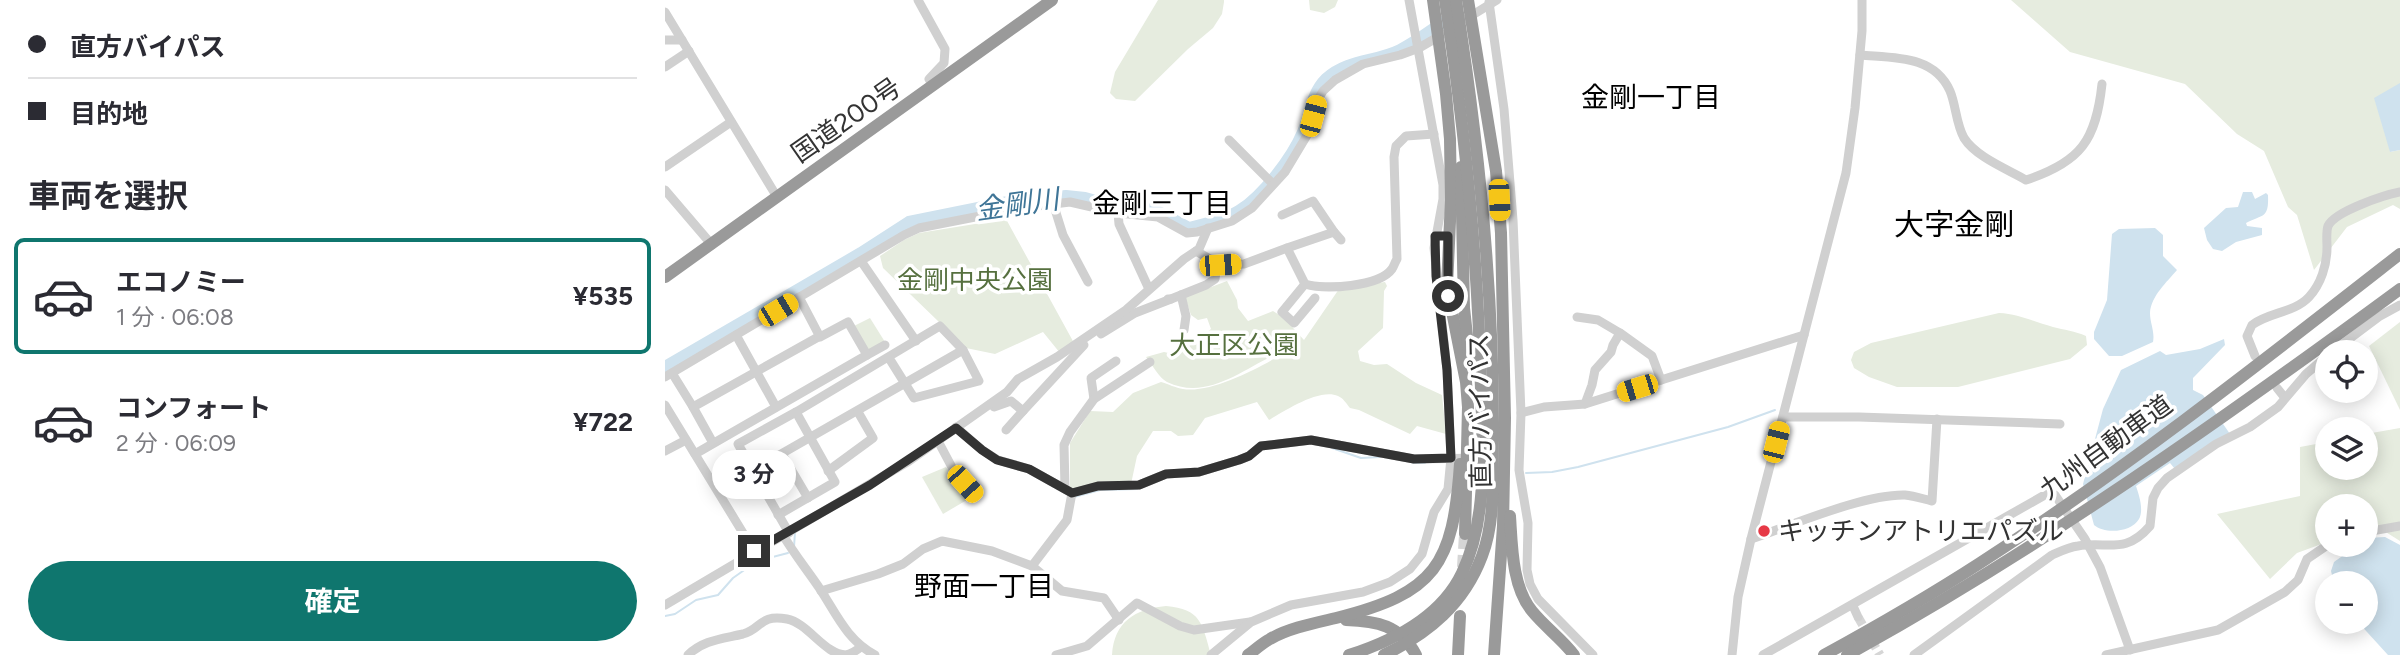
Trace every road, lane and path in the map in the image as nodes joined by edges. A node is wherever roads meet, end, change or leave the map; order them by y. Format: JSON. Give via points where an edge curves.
{"nodes":[{"id":1,"x":918,"y":0,"type":"edge"},
{"id":2,"x":1052,"y":0,"type":"edge"},
{"id":3,"x":1409,"y":0,"type":"edge"},
{"id":4,"x":1456,"y":0,"type":"edge"},
{"id":5,"x":1468,"y":0,"type":"edge"},
{"id":6,"x":1862,"y":0,"type":"edge"},
{"id":7,"x":1437,"y":1,"type":"edge"},
{"id":8,"x":1492,"y":2,"type":"edge"},
{"id":9,"x":665,"y":12,"type":"edge"},
{"id":10,"x":1461,"y":31,"type":"junction"},
{"id":11,"x":665,"y":40,"type":"edge"},
{"id":12,"x":682,"y":40,"type":"junction"},
{"id":13,"x":1419,"y":48,"type":"junction"},
{"id":14,"x":689,"y":51,"type":"junction"},
{"id":15,"x":1860,"y":55,"type":"junction"},
{"id":16,"x":1460,"y":59,"type":"junction"},
{"id":17,"x":665,"y":67,"type":"edge"},
{"id":18,"x":2102,"y":84,"type":"dead end"},
{"id":19,"x":933,"y":86,"type":"junction"},
{"id":20,"x":731,"y":122,"type":"junction"},
{"id":21,"x":1434,"y":134,"type":"junction"},
{"id":22,"x":1229,"y":140,"type":"dead end"},
{"id":23,"x":665,"y":167,"type":"edge"},
{"id":24,"x":1273,"y":184,"type":"junction"},
{"id":25,"x":665,"y":190,"type":"edge"},
{"id":26,"x":2400,"y":192,"type":"edge"},
{"id":27,"x":777,"y":197,"type":"junction"},
{"id":28,"x":1505,"y":200,"type":"junction"},
{"id":29,"x":1053,"y":203,"type":"junction"},
{"id":30,"x":1118,"y":213,"type":"junction"},
{"id":31,"x":1282,"y":215,"type":"dead end"},
{"id":32,"x":1208,"y":228,"type":"junction"},
{"id":33,"x":1334,"y":232,"type":"junction"},
{"id":34,"x":1187,"y":233,"type":"junction"},
{"id":35,"x":1435,"y":236,"type":"junction"},
{"id":36,"x":1448,"y":236,"type":"junction"},
{"id":37,"x":1341,"y":240,"type":"dead end"},
{"id":38,"x":712,"y":245,"type":"junction"},
{"id":39,"x":1287,"y":248,"type":"junction"},
{"id":40,"x":1198,"y":249,"type":"junction"},
{"id":41,"x":2400,"y":254,"type":"edge"},
{"id":42,"x":861,"y":261,"type":"junction"},
{"id":43,"x":1217,"y":264,"type":"junction"},
{"id":44,"x":665,"y":278,"type":"edge"},
{"id":45,"x":1088,"y":282,"type":"dead end"},
{"id":46,"x":1305,"y":284,"type":"junction"},
{"id":47,"x":1149,"y":289,"type":"junction"},
{"id":48,"x":2400,"y":289,"type":"edge"},
{"id":49,"x":1181,"y":295,"type":"junction"},
{"id":50,"x":799,"y":297,"type":"junction"},
{"id":51,"x":1315,"y":298,"type":"dead end"},
{"id":52,"x":1171,"y":299,"type":"junction"},
{"id":53,"x":2400,"y":304,"type":"edge"},
{"id":54,"x":1126,"y":310,"type":"junction"},
{"id":55,"x":1501,"y":317,"type":"junction"},
{"id":56,"x":1577,"y":317,"type":"dead end"},
{"id":57,"x":1184,"y":330,"type":"dead end"},
{"id":58,"x":1620,"y":333,"type":"junction"},
{"id":59,"x":736,"y":335,"type":"junction"},
{"id":60,"x":1804,"y":335,"type":"junction"},
{"id":61,"x":820,"y":336,"type":"junction"},
{"id":62,"x":2348,"y":340,"type":"edge"},
{"id":63,"x":916,"y":341,"type":"junction"},
{"id":64,"x":885,"y":345,"type":"dead end"},
{"id":65,"x":963,"y":350,"type":"junction"},
{"id":66,"x":867,"y":355,"type":"junction"},
{"id":67,"x":2255,"y":356,"type":"dead end"},
{"id":68,"x":889,"y":358,"type":"junction"},
{"id":69,"x":1116,"y":360,"type":"dead end"},
{"id":70,"x":1150,"y":362,"type":"dead end"},
{"id":71,"x":2315,"y":366,"type":"edge"},
{"id":72,"x":757,"y":372,"type":"junction"},
{"id":73,"x":669,"y":375,"type":"edge"},
{"id":74,"x":1661,"y":380,"type":"junction"},
{"id":75,"x":905,"y":384,"type":"junction"},
{"id":76,"x":2277,"y":388,"type":"dead end"},
{"id":77,"x":2285,"y":398,"type":"junction"},
{"id":78,"x":1094,"y":399,"type":"junction"},
{"id":79,"x":1585,"y":404,"type":"junction"},
{"id":80,"x":665,"y":405,"type":"edge"},
{"id":81,"x":693,"y":407,"type":"junction"},
{"id":82,"x":776,"y":407,"type":"junction"},
{"id":83,"x":1023,"y":411,"type":"junction"},
{"id":84,"x":796,"y":412,"type":"junction"},
{"id":85,"x":858,"y":412,"type":"junction"},
{"id":86,"x":979,"y":412,"type":"junction"},
{"id":87,"x":1521,"y":413,"type":"junction"},
{"id":88,"x":1480,"y":417,"type":"junction"},
{"id":89,"x":1783,"y":417,"type":"junction"},
{"id":90,"x":1937,"y":419,"type":"junction"},
{"id":91,"x":2060,"y":424,"type":"dead end"},
{"id":92,"x":956,"y":428,"type":"junction"},
{"id":93,"x":1006,"y":430,"type":"dead end"},
{"id":94,"x":810,"y":439,"type":"junction"},
{"id":95,"x":686,"y":440,"type":"junction"},
{"id":96,"x":938,"y":441,"type":"junction"},
{"id":97,"x":713,"y":443,"type":"junction"},
{"id":98,"x":665,"y":451,"type":"edge"},
{"id":99,"x":695,"y":454,"type":"junction"},
{"id":100,"x":782,"y":454,"type":"junction"},
{"id":101,"x":1451,"y":458,"type":"junction"},
{"id":102,"x":1519,"y":458,"type":"junction"},
{"id":103,"x":753,"y":470,"type":"junction"},
{"id":104,"x":828,"y":471,"type":"junction"},
{"id":105,"x":1068,"y":491,"type":"junction"},
{"id":106,"x":975,"y":495,"type":"dead end"},
{"id":107,"x":808,"y":498,"type":"junction"},
{"id":108,"x":1438,"y":506,"type":"junction"},
{"id":109,"x":1523,"y":506,"type":"junction"},
{"id":110,"x":778,"y":515,"type":"junction"},
{"id":111,"x":1507,"y":526,"type":"junction"},
{"id":112,"x":2400,"y":526,"type":"edge"},
{"id":113,"x":1470,"y":528,"type":"junction"},
{"id":114,"x":2378,"y":530,"type":"edge"},
{"id":115,"x":786,"y":534,"type":"junction"},
{"id":116,"x":1751,"y":539,"type":"junction"},
{"id":117,"x":2088,"y":545,"type":"junction"},
{"id":118,"x":754,"y":551,"type":"junction"},
{"id":119,"x":2315,"y":554,"type":"edge"},
{"id":120,"x":1033,"y":566,"type":"junction"},
{"id":121,"x":821,"y":591,"type":"junction"},
{"id":122,"x":665,"y":605,"type":"edge"},
{"id":123,"x":1853,"y":606,"type":"junction"},
{"id":124,"x":1460,"y":616,"type":"dead end"},
{"id":125,"x":1858,"y":617,"type":"tunnel mouth"},
{"id":126,"x":1119,"y":620,"type":"junction"},
{"id":127,"x":1251,"y":622,"type":"junction"},
{"id":128,"x":1314,"y":623,"type":"junction"},
{"id":129,"x":1397,"y":642,"type":"junction"},
{"id":130,"x":861,"y":648,"type":"junction"},
{"id":131,"x":2135,"y":652,"type":"edge"},
{"id":132,"x":688,"y":655,"type":"edge"},
{"id":133,"x":875,"y":655,"type":"edge"},
{"id":134,"x":1056,"y":655,"type":"edge"},
{"id":135,"x":1211,"y":655,"type":"edge"},
{"id":136,"x":1248,"y":655,"type":"edge"},
{"id":137,"x":1349,"y":655,"type":"edge"},
{"id":138,"x":1384,"y":655,"type":"edge"},
{"id":139,"x":1416,"y":655,"type":"edge"},
{"id":140,"x":1458,"y":655,"type":"edge"},
{"id":141,"x":1494,"y":655,"type":"edge"},
{"id":142,"x":1574,"y":655,"type":"edge"},
{"id":143,"x":1593,"y":655,"type":"edge"},
{"id":144,"x":1732,"y":655,"type":"edge"},
{"id":145,"x":1763,"y":655,"type":"edge"},
{"id":146,"x":1824,"y":655,"type":"edge"},
{"id":147,"x":1847,"y":655,"type":"edge"},
{"id":148,"x":1914,"y":655,"type":"edge"},
{"id":149,"x":2106,"y":655,"type":"edge"}],
"edges":[{"from":1,"to":19,"type":"street","via":[[945,49],[944,63],[929,79]]},
{"from":2,"to":19,"type":"highway","name":"国道200号"},
{"from":3,"to":13,"type":"street"},
{"from":4,"to":10,"type":"highway"},
{"from":5,"to":10,"type":"highway","name":"直方バイパス"},
{"from":6,"to":15,"type":"street"},
{"from":7,"to":10,"type":"highway"},
{"from":7,"to":36,"type":"highway","via":[[1450,139]]},
{"from":8,"to":13,"type":"street"},
{"from":8,"to":28,"type":"street","via":[[1504,108]]},
{"from":9,"to":12,"type":"street"},
{"from":10,"to":16,"type":"highway"},
{"from":10,"to":28,"type":"highway","name":"直方バイパス","via":[[1487,111]]},
{"from":11,"to":12,"type":"street"},
{"from":12,"to":14,"type":"street"},
{"from":13,"to":21,"type":"street"},
{"from":13,"to":24,"type":"street","via":[[1363,64],[1322,91],[1309,132]]},
{"from":14,"to":17,"type":"street"},
{"from":14,"to":20,"type":"street"},
{"from":15,"to":18,"type":"street","via":[[1928,65],[1950,90],[1963,136],[1973,149],[2026,180],[2080,151],[2094,125]]},
{"from":15,"to":60,"type":"street","via":[[1846,173]]},
{"from":16,"to":55,"type":"highway","via":[[1490,168]]},
{"from":16,"to":88,"type":"highway","via":[[1473,211]]},
{"from":19,"to":27,"type":"highway","name":"国道200号"},
{"from":20,"to":23,"type":"street"},
{"from":20,"to":27,"type":"street"},
{"from":21,"to":35,"type":"street","via":[[1443,185]]},
{"from":21,"to":46,"type":"street","via":[[1406,136],[1396,146],[1397,258],[1391,271],[1358,284],[1316,288]]},
{"from":22,"to":24,"type":"street"},
{"from":24,"to":32,"type":"street","via":[[1252,208],[1232,221]]},
{"from":25,"to":38,"type":"street"},
{"from":26,"to":67,"type":"street","via":[[2333,220],[2328,226],[2327,256],[2309,298],[2248,329]]},
{"from":27,"to":38,"type":"highway","name":"国道200号"},
{"from":28,"to":55,"type":"highway","name":"直方バイパス"},
{"from":28,"to":87,"type":"street"},
{"from":29,"to":30,"type":"street","via":[[1070,202]]},
{"from":29,"to":42,"type":"street","via":[[919,228]]},
{"from":29,"to":45,"type":"street","via":[[1063,235]]},
{"from":30,"to":34,"type":"street","via":[[1169,218]]},
{"from":30,"to":47,"type":"street"},
{"from":31,"to":33,"type":"street","via":[[1313,201]]},
{"from":32,"to":34,"type":"street"},
{"from":32,"to":40,"type":"street"},
{"from":33,"to":37,"type":"street"},
{"from":33,"to":39,"type":"street"},
{"from":34,"to":40,"type":"street","via":[[1198,238]]},
{"from":35,"to":36,"type":"highway"},
{"from":35,"to":101,"type":"street"},
{"from":36,"to":88,"type":"highway","via":[[1449,321],[1461,385]]},
{"from":38,"to":44,"type":"highway","name":"国道200号"},
{"from":39,"to":43,"type":"street","via":[[1244,264]]},
{"from":39,"to":46,"type":"street"},
{"from":40,"to":43,"type":"street"},
{"from":40,"to":47,"type":"street"},
{"from":41,"to":146,"type":"highway","name":"九州自動車道","via":[[2050,516],[1910,607]]},
{"from":42,"to":50,"type":"street"},
{"from":42,"to":63,"type":"street"},
{"from":43,"to":49,"type":"street","via":[[1215,279]]},
{"from":46,"to":51,"type":"street","via":[[1282,312],[1294,323]]},
{"from":47,"to":54,"type":"street"},
{"from":48,"to":147,"type":"highway","name":"九州自動車道","via":[[2057,529]]},
{"from":49,"to":52,"type":"street"},
{"from":49,"to":57,"type":"street"},
{"from":50,"to":59,"type":"street"},
{"from":50,"to":61,"type":"street"},
{"from":52,"to":54,"type":"street"},
{"from":52,"to":83,"type":"street","via":[[1135,313],[1081,346]]},
{"from":53,"to":62,"type":"street"},
{"from":54,"to":86,"type":"street","via":[[1018,379]]},
{"from":55,"to":88,"type":"highway","name":"直方バイパス"},
{"from":56,"to":58,"type":"street","via":[[1598,320]]},
{"from":58,"to":74,"type":"street","via":[[1651,356]]},
{"from":58,"to":79,"type":"street","via":[[1595,370]]},
{"from":59,"to":72,"type":"street"},
{"from":59,"to":73,"type":"street"},
{"from":60,"to":74,"type":"street"},
{"from":60,"to":89,"type":"street"},
{"from":61,"to":66,"type":"street","via":[[848,322]]},
{"from":61,"to":72,"type":"street"},
{"from":63,"to":65,"type":"street","via":[[940,326]]},
{"from":63,"to":68,"type":"street"},
{"from":64,"to":66,"type":"street"},
{"from":65,"to":75,"type":"street"},
{"from":65,"to":75,"type":"street","via":[[979,381],[914,398]]},
{"from":66,"to":82,"type":"street"},
{"from":68,"to":75,"type":"street"},
{"from":68,"to":84,"type":"street"},
{"from":69,"to":78,"type":"street","via":[[1091,379]]},
{"from":70,"to":78,"type":"street"},
{"from":71,"to":77,"type":"street"},
{"from":72,"to":81,"type":"street"},
{"from":72,"to":82,"type":"street"},
{"from":73,"to":81,"type":"street"},
{"from":74,"to":79,"type":"street"},
{"from":75,"to":85,"type":"street"},
{"from":76,"to":77,"type":"street"},
{"from":77,"to":117,"type":"street","via":[[2250,427],[2167,478],[2153,498],[2150,526],[2140,536],[2105,547]]},
{"from":78,"to":105,"type":"street","via":[[1066,439]]},
{"from":79,"to":87,"type":"street"},
{"from":80,"to":95,"type":"street"},
{"from":81,"to":97,"type":"street"},
{"from":82,"to":97,"type":"street"},
{"from":83,"to":86,"type":"street","via":[[1011,401]]},
{"from":83,"to":93,"type":"street"},
{"from":84,"to":94,"type":"street"},
{"from":84,"to":103,"type":"street","via":[[738,444]]},
{"from":85,"to":94,"type":"street"},
{"from":85,"to":104,"type":"street","via":[[873,438]]},
{"from":86,"to":92,"type":"street"},
{"from":87,"to":102,"type":"street"},
{"from":88,"to":111,"type":"highway"},
{"from":88,"to":113,"type":"highway"},
{"from":88,"to":113,"type":"highway","via":[[1458,491]]},
{"from":89,"to":90,"type":"street"},
{"from":89,"to":116,"type":"street"},
{"from":90,"to":91,"type":"street"},
{"from":90,"to":116,"type":"street","via":[[1933,501],[1889,496]]},
{"from":92,"to":96,"type":"street"},
{"from":92,"to":105,"type":"street","via":[[997,460],[1029,469]]},
{"from":94,"to":100,"type":"street"},
{"from":94,"to":104,"type":"street"},
{"from":95,"to":98,"type":"street"},
{"from":95,"to":99,"type":"street"},
{"from":96,"to":106,"type":"street","via":[[955,473]]},
{"from":96,"to":115,"type":"street"},
{"from":97,"to":99,"type":"street"},
{"from":99,"to":118,"type":"street"},
{"from":100,"to":103,"type":"street"},
{"from":100,"to":107,"type":"street"},
{"from":101,"to":102,"type":"street"},
{"from":101,"to":105,"type":"street","via":[[1414,459],[1311,440],[1261,446],[1239,460],[1199,472],[1166,474],[1139,485]]},
{"from":101,"to":108,"type":"street","via":[[1448,489]]},
{"from":102,"to":109,"type":"street"},
{"from":103,"to":110,"type":"street"},
{"from":104,"to":107,"type":"street","via":[[835,482]]},
{"from":105,"to":120,"type":"street","via":[[1067,520]]},
{"from":107,"to":110,"type":"street"},
{"from":108,"to":109,"type":"street"},
{"from":108,"to":127,"type":"street","via":[[1422,554],[1390,582],[1363,592],[1291,605]]},
{"from":109,"to":143,"type":"street","via":[[1530,584],[1538,599]]},
{"from":110,"to":115,"type":"street"},
{"from":111,"to":141,"type":"highway","name":"直方バイパス"},
{"from":111,"to":142,"type":"highway","via":[[1524,597]]},
{"from":112,"to":114,"type":"street"},
{"from":113,"to":128,"type":"highway","via":[[1415,589],[1365,611]]},
{"from":113,"to":129,"type":"highway","via":[[1483,554],[1459,600],[1441,620]]},
{"from":115,"to":118,"type":"street"},
{"from":115,"to":121,"type":"street"},
{"from":116,"to":144,"type":"street"},
{"from":117,"to":123,"type":"street","via":[[2050,492]]},
{"from":117,"to":131,"type":"street"},
{"from":117,"to":148,"type":"street","via":[[2052,555]]},
{"from":118,"to":122,"type":"street"},
{"from":119,"to":131,"type":"street","via":[[2307,559],[2293,586],[2254,611],[2218,630]]},
{"from":120,"to":121,"type":"street","via":[[992,551],[942,541],[903,564]]},
{"from":120,"to":126,"type":"street","via":[[1062,591],[1104,598]]},
{"from":121,"to":130,"type":"street","via":[[842,628]]},
{"from":123,"to":125,"type":"street"},
{"from":123,"to":145,"type":"street"},
{"from":124,"to":140,"type":"highway"},
{"from":126,"to":127,"type":"street","via":[[1137,603],[1194,630]]},
{"from":126,"to":134,"type":"street","via":[[1087,646]]},
{"from":127,"to":135,"type":"street"},
{"from":128,"to":136,"type":"highway","via":[[1269,639]]},
{"from":128,"to":139,"type":"highway","via":[[1363,620],[1381,624],[1397,631]]},
{"from":129,"to":137,"type":"highway"},
{"from":129,"to":138,"type":"highway"},
{"from":130,"to":132,"type":"street","via":[[842,655],[821,645],[799,623],[778,618],[762,621],[745,634],[697,646]]},
{"from":130,"to":133,"type":"street"},
{"from":131,"to":149,"type":"street"}]}
